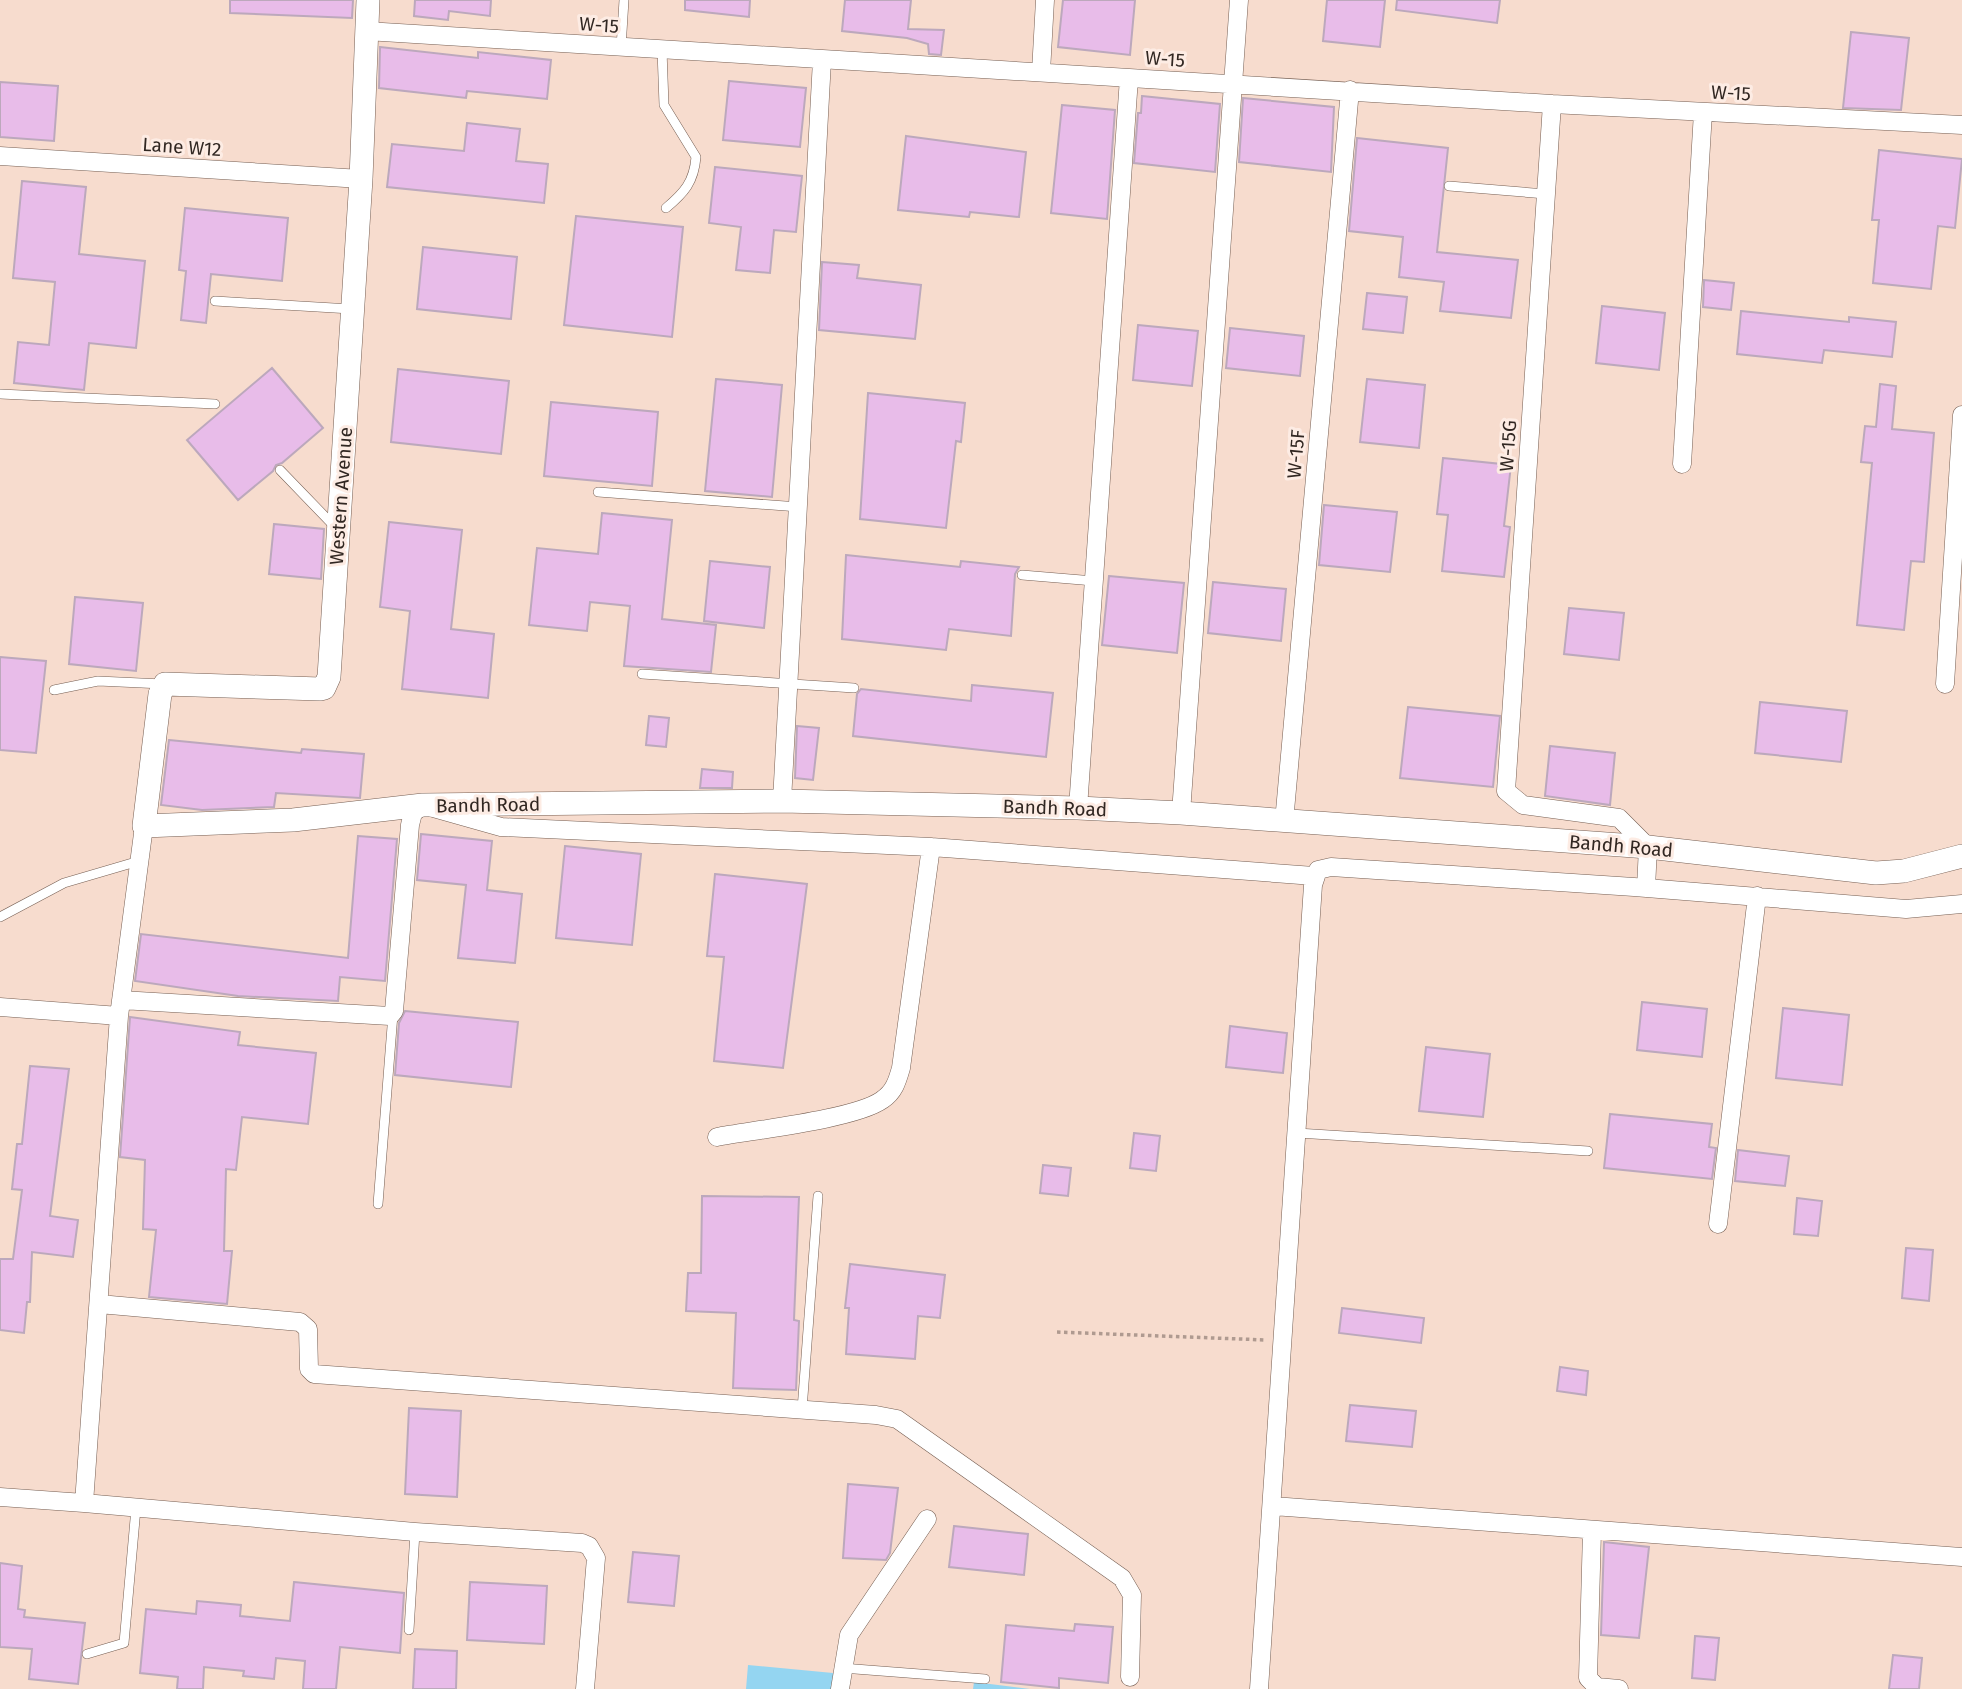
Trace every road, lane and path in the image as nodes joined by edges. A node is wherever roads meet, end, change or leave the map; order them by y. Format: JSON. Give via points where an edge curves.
{"nodes":[{"id":1,"x":368,"y":0,"type":"edge"},
{"id":2,"x":624,"y":0,"type":"edge"},
{"id":3,"x":1045,"y":0,"type":"edge"},
{"id":4,"x":1239,"y":0,"type":"edge"},
{"id":5,"x":366,"y":31,"type":"junction"},
{"id":6,"x":621,"y":48,"type":"junction"},
{"id":7,"x":662,"y":50,"type":"junction"},
{"id":8,"x":822,"y":60,"type":"junction"},
{"id":9,"x":1041,"y":72,"type":"junction"},
{"id":10,"x":1129,"y":78,"type":"junction"},
{"id":11,"x":1234,"y":84,"type":"junction"},
{"id":12,"x":1350,"y":90,"type":"junction"},
{"id":13,"x":1552,"y":104,"type":"junction"},
{"id":14,"x":1703,"y":112,"type":"junction"},
{"id":15,"x":1962,"y":125,"type":"edge"},
{"id":16,"x":0,"y":156,"type":"edge"},
{"id":17,"x":360,"y":179,"type":"junction"},
{"id":18,"x":1449,"y":186,"type":"dead end"},
{"id":19,"x":1546,"y":194,"type":"junction"},
{"id":20,"x":666,"y":208,"type":"dead end"},
{"id":21,"x":215,"y":302,"type":"dead end"},
{"id":22,"x":352,"y":309,"type":"junction"},
{"id":23,"x":0,"y":394,"type":"edge"},
{"id":24,"x":215,"y":404,"type":"dead end"},
{"id":25,"x":1962,"y":415,"type":"edge"},
{"id":26,"x":1682,"y":464,"type":"dead end"},
{"id":27,"x":280,"y":470,"type":"dead end"},
{"id":28,"x":598,"y":492,"type":"dead end"},
{"id":29,"x":799,"y":507,"type":"junction"},
{"id":30,"x":338,"y":531,"type":"junction"},
{"id":31,"x":1022,"y":575,"type":"dead end"},
{"id":32,"x":1094,"y":581,"type":"junction"},
{"id":33,"x":642,"y":674,"type":"dead end"},
{"id":34,"x":165,"y":684,"type":"junction"},
{"id":35,"x":791,"y":684,"type":"junction"},
{"id":36,"x":1945,"y":684,"type":"dead end"},
{"id":37,"x":854,"y":688,"type":"dead end"},
{"id":38,"x":54,"y":690,"type":"dead end"},
{"id":39,"x":782,"y":801,"type":"junction"},
{"id":40,"x":424,"y":805,"type":"junction"},
{"id":41,"x":1078,"y":808,"type":"junction"},
{"id":42,"x":1181,"y":813,"type":"junction"},
{"id":43,"x":1284,"y":822,"type":"junction"},
{"id":44,"x":144,"y":826,"type":"junction"},
{"id":45,"x":931,"y":847,"type":"junction"},
{"id":46,"x":1648,"y":847,"type":"junction"},
{"id":47,"x":1962,"y":856,"type":"edge"},
{"id":48,"x":139,"y":861,"type":"junction"},
{"id":49,"x":1314,"y":876,"type":"junction"},
{"id":50,"x":1646,"y":888,"type":"junction"},
{"id":51,"x":1757,"y":897,"type":"junction"},
{"id":52,"x":1962,"y":904,"type":"edge"},
{"id":53,"x":0,"y":918,"type":"edge"},
{"id":54,"x":0,"y":1007,"type":"edge"},
{"id":55,"x":120,"y":1008,"type":"junction"},
{"id":56,"x":393,"y":1014,"type":"junction"},
{"id":57,"x":1297,"y":1133,"type":"junction"},
{"id":58,"x":717,"y":1136,"type":"dead end"},
{"id":59,"x":1588,"y":1151,"type":"dead end"},
{"id":60,"x":818,"y":1196,"type":"dead end"},
{"id":61,"x":378,"y":1204,"type":"dead end"},
{"id":62,"x":1718,"y":1224,"type":"dead end"},
{"id":63,"x":99,"y":1304,"type":"junction"},
{"id":64,"x":1057,"y":1332,"type":"dead end"},
{"id":65,"x":1282,"y":1340,"type":"junction"},
{"id":66,"x":802,"y":1410,"type":"junction"},
{"id":67,"x":0,"y":1497,"type":"edge"},
{"id":68,"x":84,"y":1503,"type":"junction"},
{"id":69,"x":1273,"y":1506,"type":"junction"},
{"id":70,"x":136,"y":1508,"type":"junction"},
{"id":71,"x":926,"y":1519,"type":"dead end"},
{"id":72,"x":1591,"y":1531,"type":"junction"},
{"id":73,"x":415,"y":1532,"type":"junction"},
{"id":74,"x":1962,"y":1557,"type":"edge"},
{"id":75,"x":409,"y":1630,"type":"dead end"},
{"id":76,"x":87,"y":1654,"type":"dead end"},
{"id":77,"x":842,"y":1668,"type":"junction"},
{"id":78,"x":1130,"y":1677,"type":"dead end"},
{"id":79,"x":985,"y":1679,"type":"dead end"},
{"id":80,"x":585,"y":1689,"type":"edge"},
{"id":81,"x":840,"y":1689,"type":"edge"},
{"id":82,"x":1259,"y":1689,"type":"edge"},
{"id":83,"x":1619,"y":1689,"type":"edge"}],
"edges":[{"from":1,"to":5,"type":"street","name":"Western Avenue"},
{"from":2,"to":6,"type":"lane"},
{"from":3,"to":9,"type":"street"},
{"from":4,"to":11,"type":"street"},
{"from":5,"to":6,"type":"street","name":"W-15"},
{"from":5,"to":17,"type":"street","name":"Western Avenue"},
{"from":6,"to":7,"type":"street","name":"W-15"},
{"from":7,"to":8,"type":"street","name":"W-15"},
{"from":7,"to":20,"type":"lane","via":[[664,105],[695,157],[692,180]]},
{"from":8,"to":9,"type":"street","name":"W-15"},
{"from":8,"to":29,"type":"street"},
{"from":9,"to":10,"type":"street","name":"W-15"},
{"from":10,"to":11,"type":"street","name":"W-15"},
{"from":10,"to":32,"type":"street"},
{"from":11,"to":12,"type":"street","name":"W-15"},
{"from":11,"to":42,"type":"street"},
{"from":12,"to":13,"type":"street","name":"W-15"},
{"from":12,"to":43,"type":"street","name":"W-15F"},
{"from":13,"to":14,"type":"street","name":"W-15"},
{"from":13,"to":19,"type":"street","name":"W-15G"},
{"from":14,"to":15,"type":"street","name":"W-15"},
{"from":14,"to":26,"type":"street"},
{"from":16,"to":17,"type":"street","name":"Lane W12"},
{"from":17,"to":22,"type":"street","name":"Western Avenue"},
{"from":18,"to":19,"type":"lane"},
{"from":19,"to":46,"type":"street","name":"W-15G","via":[[1506,791],[1523,805],[1619,817]]},
{"from":21,"to":22,"type":"lane"},
{"from":22,"to":30,"type":"street","name":"Western Avenue"},
{"from":23,"to":24,"type":"lane"},
{"from":25,"to":36,"type":"street"},
{"from":27,"to":30,"type":"lane"},
{"from":28,"to":29,"type":"lane"},
{"from":29,"to":35,"type":"street"},
{"from":30,"to":34,"type":"street","name":"Western Avenue","via":[[329,677],[324,688]]},
{"from":31,"to":32,"type":"lane"},
{"from":32,"to":41,"type":"street"},
{"from":33,"to":35,"type":"lane"},
{"from":34,"to":38,"type":"lane","via":[[98,681]]},
{"from":34,"to":44,"type":"street"},
{"from":35,"to":37,"type":"lane"},
{"from":35,"to":39,"type":"street"},
{"from":39,"to":40,"type":"street","name":"Bandh Road"},
{"from":39,"to":41,"type":"street","name":"Bandh Road"},
{"from":40,"to":44,"type":"street","name":"Bandh Road","via":[[293,820]]},
{"from":40,"to":45,"type":"street","via":[[501,827]]},
{"from":40,"to":56,"type":"street","via":[[413,813],[410,825]]},
{"from":41,"to":42,"type":"street","name":"Bandh Road"},
{"from":42,"to":43,"type":"street","name":"Bandh Road"},
{"from":43,"to":46,"type":"street","name":"Bandh Road"},
{"from":44,"to":48,"type":"street"},
{"from":45,"to":49,"type":"street"},
{"from":45,"to":58,"type":"street","via":[[901,1069],[894,1090],[856,1111]]},
{"from":46,"to":47,"type":"street","name":"Bandh Road","via":[[1876,873],[1905,871]]},
{"from":46,"to":50,"type":"street"},
{"from":48,"to":53,"type":"lane","via":[[64,883]]},
{"from":48,"to":55,"type":"street"},
{"from":49,"to":50,"type":"street","via":[[1331,867]]},
{"from":49,"to":57,"type":"street"},
{"from":50,"to":51,"type":"street"},
{"from":51,"to":52,"type":"street","via":[[1906,909]]},
{"from":51,"to":62,"type":"street"},
{"from":54,"to":55,"type":"street"},
{"from":55,"to":56,"type":"street"},
{"from":55,"to":63,"type":"street"},
{"from":56,"to":61,"type":"lane"},
{"from":57,"to":59,"type":"lane"},
{"from":57,"to":65,"type":"street"},
{"from":60,"to":66,"type":"lane"},
{"from":63,"to":66,"type":"street","via":[[300,1322],[308,1329],[309,1369],[314,1374]]},
{"from":63,"to":68,"type":"street"},
{"from":64,"to":65,"type":"path"},
{"from":65,"to":69,"type":"street"},
{"from":66,"to":78,"type":"street","via":[[897,1419],[1122,1578],[1132,1595]]},
{"from":67,"to":68,"type":"street"},
{"from":68,"to":70,"type":"street"},
{"from":69,"to":72,"type":"street"},
{"from":69,"to":82,"type":"street"},
{"from":70,"to":73,"type":"street"},
{"from":70,"to":76,"type":"lane","via":[[124,1643]]},
{"from":71,"to":77,"type":"street","via":[[849,1635]]},
{"from":72,"to":74,"type":"street"},
{"from":72,"to":83,"type":"street","via":[[1588,1678],[1593,1686]]},
{"from":73,"to":75,"type":"lane"},
{"from":73,"to":80,"type":"street","via":[[589,1546],[596,1558]]},
{"from":77,"to":79,"type":"lane"},
{"from":77,"to":81,"type":"street"}]}
